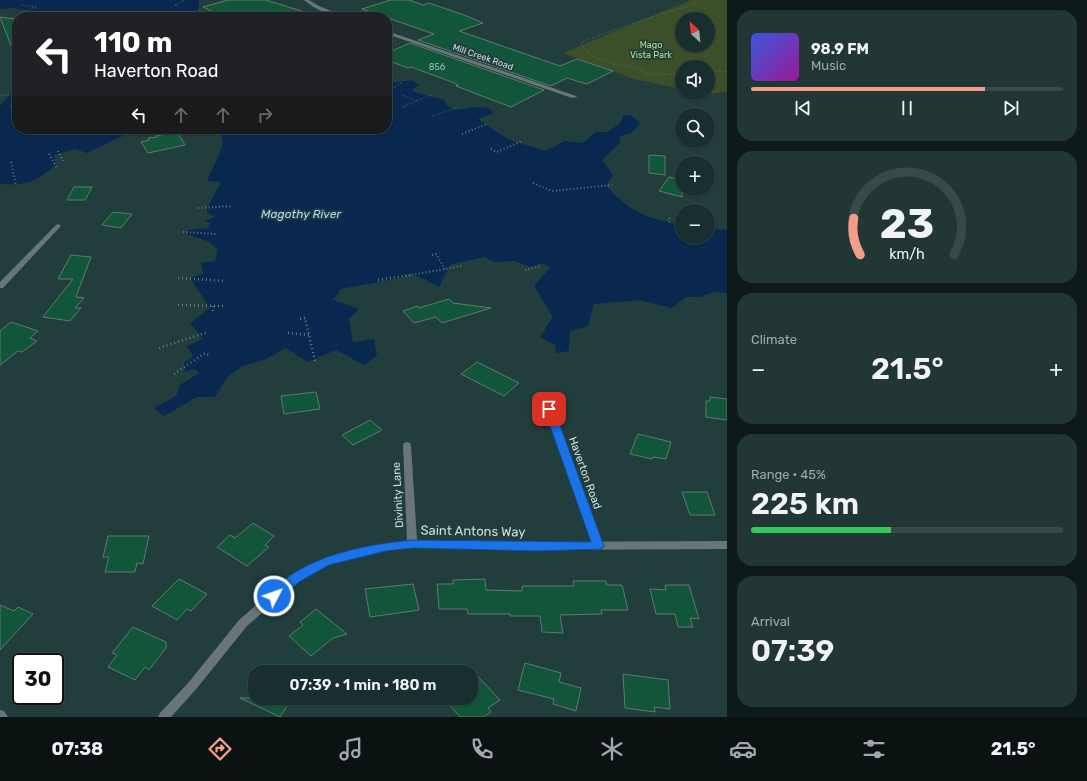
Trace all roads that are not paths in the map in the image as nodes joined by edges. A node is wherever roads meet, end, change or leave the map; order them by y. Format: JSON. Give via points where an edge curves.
{"nodes":[{"id":1,"x":306,"y":0,"type":"edge"},
{"id":2,"x":330,"y":12,"type":"edge"},
{"id":3,"x":392,"y":34,"type":"edge"},
{"id":4,"x":574,"y":98,"type":"dead end"},
{"id":5,"x":58,"y":226,"type":"dead end"},
{"id":6,"x":0,"y":286,"type":"edge"},
{"id":7,"x":549,"y":409,"type":"dead end"},
{"id":8,"x":407,"y":444,"type":"dead end"},
{"id":9,"x":412,"y":544,"type":"junction"},
{"id":10,"x":727,"y":545,"type":"edge"},
{"id":11,"x":598,"y":546,"type":"junction"},
{"id":12,"x":164,"y":717,"type":"edge"}],
"edges":[{"from":1,"to":2,"type":"street"},
{"from":3,"to":4,"type":"street","name":"Mill Creek Road"},
{"from":5,"to":6,"type":"street"},
{"from":7,"to":11,"type":"street","name":"Haverton Road"},
{"from":8,"to":9,"type":"street","name":"Divinity Lane"},
{"from":9,"to":11,"type":"street","name":"Saint Antons Way"},
{"from":9,"to":12,"type":"street","name":"Saint Antons Way","via":[[386,546],[326,561],[295,578],[242,623],[194,685]]},
{"from":10,"to":11,"type":"street","name":"Saint Antons Way"}]}
